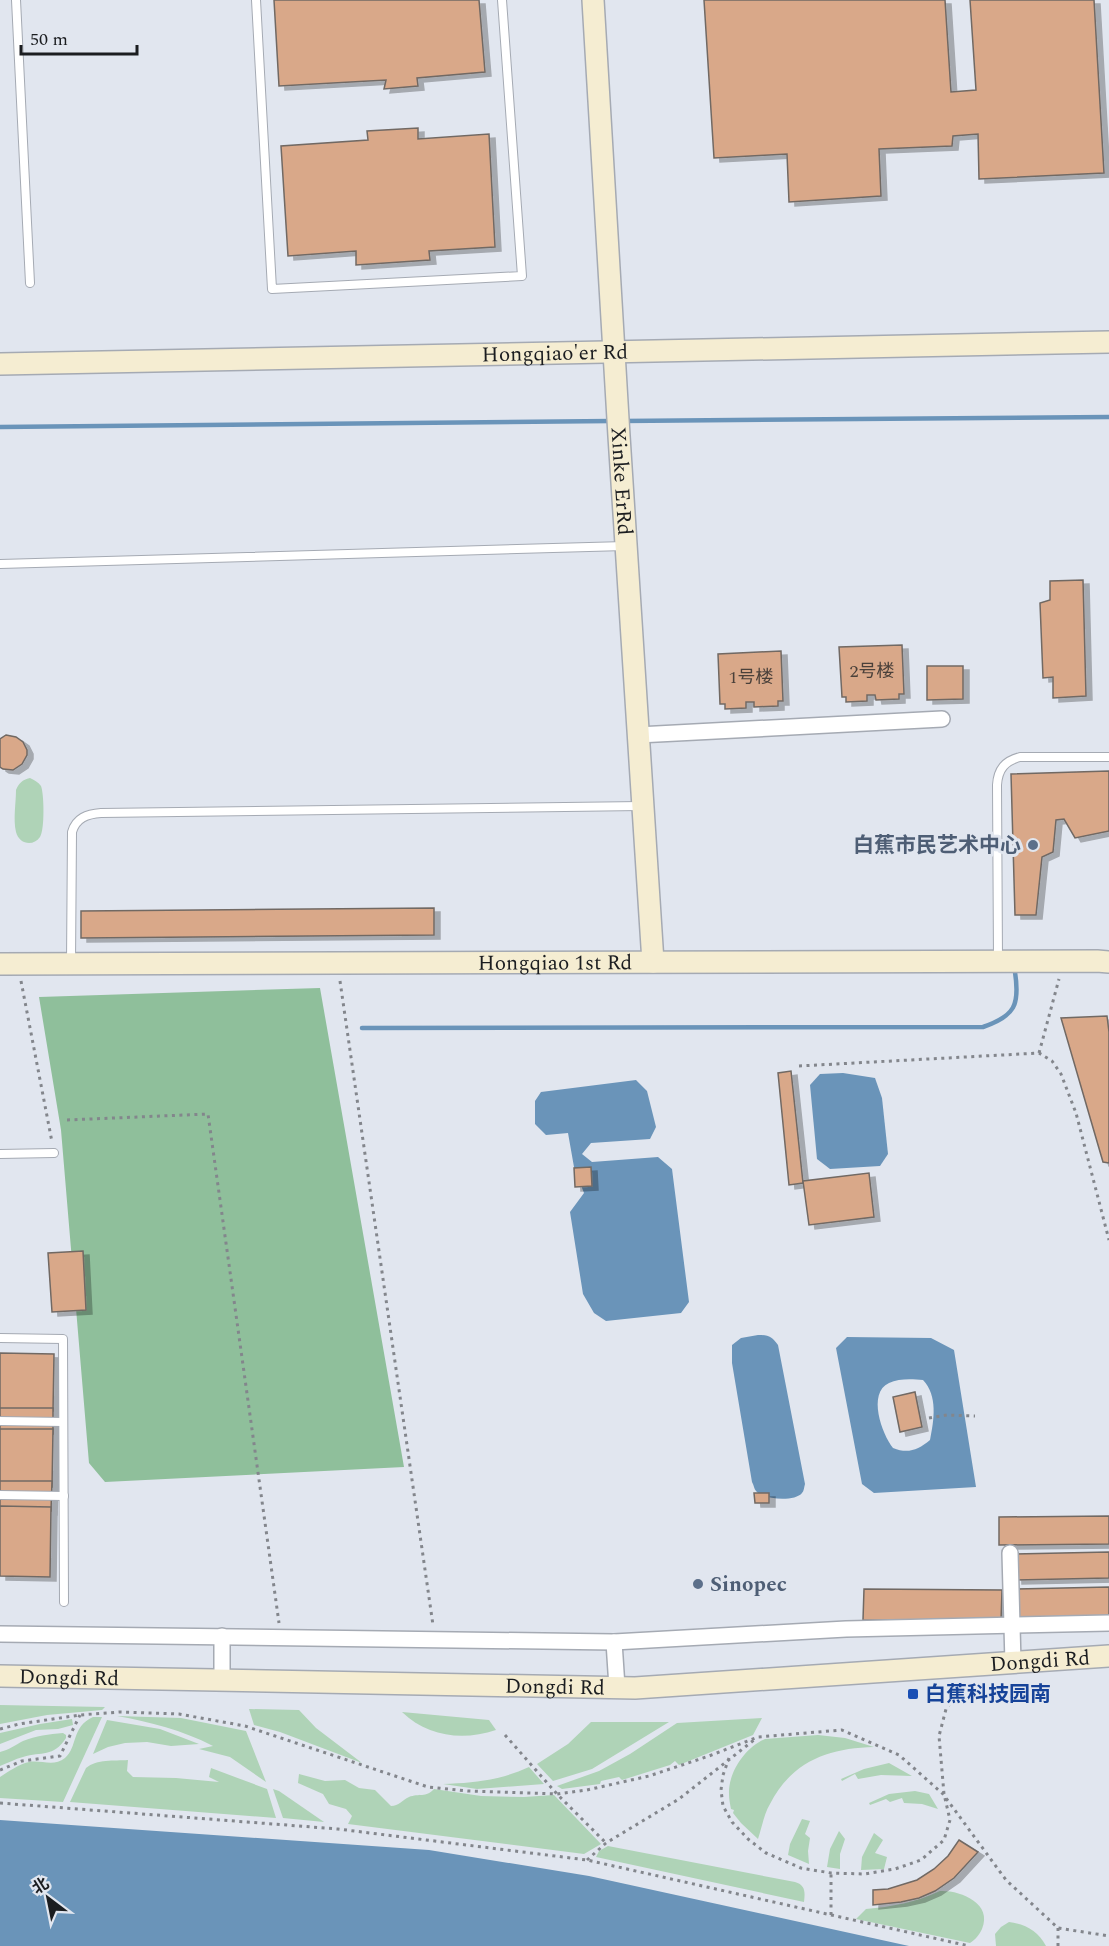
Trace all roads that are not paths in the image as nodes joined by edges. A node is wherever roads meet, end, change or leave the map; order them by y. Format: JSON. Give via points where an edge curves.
{"nodes":[{"id":1,"x":16,"y":0,"type":"edge"},
{"id":2,"x":256,"y":0,"type":"edge"},
{"id":3,"x":502,"y":0,"type":"edge"},
{"id":4,"x":593,"y":0,"type":"edge"},
{"id":5,"x":30,"y":283,"type":"dead end"},
{"id":6,"x":1109,"y":342,"type":"edge"},
{"id":7,"x":614,"y":352,"type":"junction"},
{"id":8,"x":0,"y":364,"type":"edge"},
{"id":9,"x":626,"y":546,"type":"junction"},
{"id":10,"x":0,"y":564,"type":"edge"},
{"id":11,"x":942,"y":719,"type":"dead end"},
{"id":12,"x":638,"y":735,"type":"junction"},
{"id":13,"x":1109,"y":757,"type":"edge"},
{"id":14,"x":643,"y":806,"type":"junction"},
{"id":15,"x":998,"y":961,"type":"junction"},
{"id":16,"x":653,"y":962,"type":"junction"},
{"id":17,"x":1109,"y":962,"type":"edge"},
{"id":18,"x":9,"y":964,"type":"edge"},
{"id":19,"x":71,"y":964,"type":"junction"},
{"id":20,"x":54,"y":1153,"type":"road end"},
{"id":21,"x":0,"y":1154,"type":"edge"},
{"id":22,"x":0,"y":1338,"type":"edge"},
{"id":23,"x":0,"y":1421,"type":"edge"},
{"id":24,"x":63,"y":1422,"type":"junction"},
{"id":25,"x":0,"y":1495,"type":"edge"},
{"id":26,"x":64,"y":1496,"type":"junction"},
{"id":27,"x":1010,"y":1553,"type":"dead end"},
{"id":28,"x":64,"y":1602,"type":"dead end"},
{"id":29,"x":1109,"y":1623,"type":"edge"},
{"id":30,"x":1012,"y":1626,"type":"junction"},
{"id":31,"x":0,"y":1634,"type":"edge"},
{"id":32,"x":222,"y":1636,"type":"junction"},
{"id":33,"x":614,"y":1642,"type":"junction"},
{"id":34,"x":1109,"y":1656,"type":"edge"},
{"id":35,"x":1012,"y":1663,"type":"junction"},
{"id":36,"x":0,"y":1676,"type":"edge"},
{"id":37,"x":222,"y":1680,"type":"junction"},
{"id":38,"x":617,"y":1687,"type":"junction"}],
"edges":[{"from":1,"to":5,"type":"lane"},
{"from":2,"to":3,"type":"lane","via":[[272,289],[522,276]]},
{"from":4,"to":7,"type":"street","name":"Xinke ErRd"},
{"from":6,"to":7,"type":"street","name":"Hongqiao'er Rd"},
{"from":7,"to":8,"type":"street","name":"Hongqiao'er Rd"},
{"from":7,"to":9,"type":"street","name":"Xinke ErRd"},
{"from":9,"to":10,"type":"lane"},
{"from":9,"to":12,"type":"street","name":"Xinke ErRd"},
{"from":11,"to":12,"type":"street"},
{"from":12,"to":14,"type":"street","name":"Xinke ErRd"},
{"from":13,"to":15,"type":"lane","via":[[1020,757],[1000,769]]},
{"from":14,"to":16,"type":"street","name":"Xinke ErRd"},
{"from":14,"to":19,"type":"lane","via":[[87,815],[72,832]]},
{"from":15,"to":16,"type":"street","name":"Hongqiao 1st Rd"},
{"from":15,"to":17,"type":"street","name":"Hongqiao 1st Rd"},
{"from":16,"to":19,"type":"street","name":"Hongqiao 1st Rd"},
{"from":18,"to":19,"type":"street","name":"Hongqiao 1st Rd"},
{"from":20,"to":21,"type":"lane"},
{"from":22,"to":24,"type":"lane","via":[[63,1340]]},
{"from":23,"to":24,"type":"lane"},
{"from":24,"to":26,"type":"lane"},
{"from":25,"to":26,"type":"lane"},
{"from":26,"to":28,"type":"lane"},
{"from":27,"to":30,"type":"street"},
{"from":29,"to":30,"type":"street"},
{"from":30,"to":33,"type":"street","via":[[846,1629]]},
{"from":30,"to":35,"type":"street"},
{"from":31,"to":32,"type":"street"},
{"from":32,"to":33,"type":"street"},
{"from":32,"to":37,"type":"street"},
{"from":33,"to":38,"type":"street"},
{"from":34,"to":35,"type":"street","name":"Dongdi Rd"},
{"from":35,"to":38,"type":"street","name":"Dongdi Rd"},
{"from":36,"to":37,"type":"street","name":"Dongdi Rd"},
{"from":37,"to":38,"type":"street","name":"Dongdi Rd"}]}
